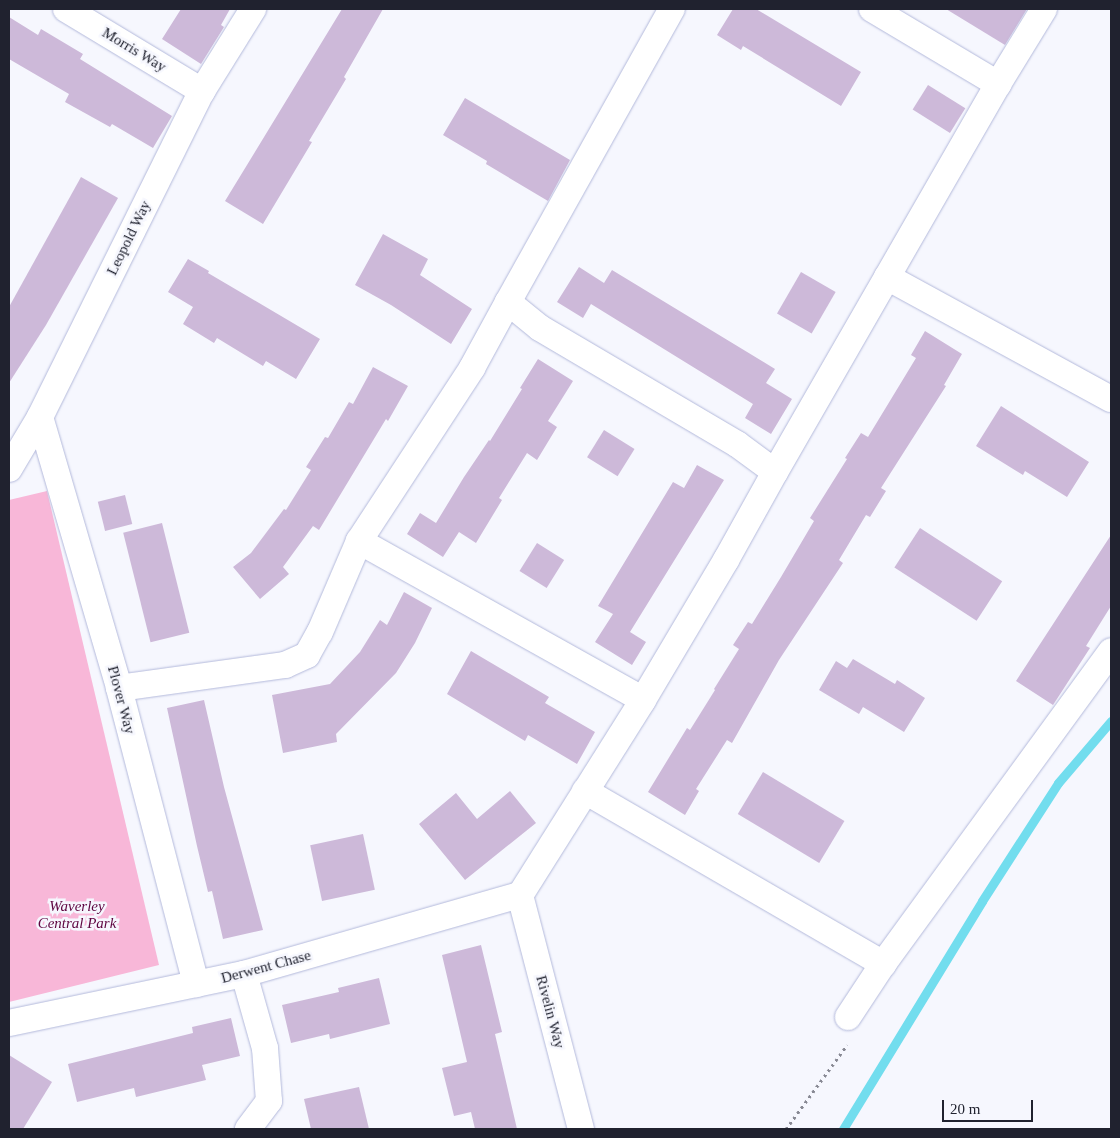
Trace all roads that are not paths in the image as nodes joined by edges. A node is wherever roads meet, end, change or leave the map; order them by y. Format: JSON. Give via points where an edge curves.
{"nodes":[{"id":1,"x":66,"y":9,"type":"edge"},
{"id":2,"x":253,"y":9,"type":"edge"},
{"id":3,"x":672,"y":9,"type":"edge"},
{"id":4,"x":872,"y":9,"type":"edge"},
{"id":5,"x":1044,"y":9,"type":"edge"},
{"id":6,"x":998,"y":84,"type":"junction"},
{"id":7,"x":202,"y":91,"type":"junction"},
{"id":8,"x":888,"y":277,"type":"junction"},
{"id":9,"x":508,"y":302,"type":"junction"},
{"id":10,"x":1111,"y":399,"type":"edge"},
{"id":11,"x":40,"y":417,"type":"junction"},
{"id":12,"x":9,"y":469,"type":"edge"},
{"id":13,"x":775,"y":472,"type":"junction"},
{"id":14,"x":358,"y":541,"type":"junction"},
{"id":15,"x":1111,"y":651,"type":"edge"},
{"id":16,"x":119,"y":688,"type":"junction"},
{"id":17,"x":642,"y":700,"type":"junction"},
{"id":18,"x":585,"y":791,"type":"junction"},
{"id":19,"x":520,"y":895,"type":"junction"},
{"id":20,"x":883,"y":964,"type":"junction"},
{"id":21,"x":244,"y":974,"type":"junction"},
{"id":22,"x":196,"y":984,"type":"junction"},
{"id":23,"x":848,"y":1017,"type":"dead end"},
{"id":24,"x":9,"y":1023,"type":"edge"},
{"id":25,"x":248,"y":1129,"type":"edge"},
{"id":26,"x":581,"y":1129,"type":"edge"}],
"edges":[{"from":1,"to":7,"type":"street","name":"Morris Way"},
{"from":2,"to":7,"type":"street","name":"Leopold Way"},
{"from":3,"to":9,"type":"street"},
{"from":4,"to":6,"type":"street"},
{"from":5,"to":6,"type":"street"},
{"from":6,"to":8,"type":"street"},
{"from":7,"to":11,"type":"street","name":"Leopold Way"},
{"from":8,"to":10,"type":"street"},
{"from":8,"to":13,"type":"street"},
{"from":9,"to":13,"type":"street","via":[[540,328],[737,444]]},
{"from":9,"to":14,"type":"street","via":[[472,368]]},
{"from":11,"to":12,"type":"street","name":"Leopold Way"},
{"from":11,"to":16,"type":"street","name":"Plover Way"},
{"from":13,"to":17,"type":"street"},
{"from":14,"to":16,"type":"street","via":[[307,655],[285,665]]},
{"from":14,"to":17,"type":"street"},
{"from":15,"to":20,"type":"street"},
{"from":16,"to":22,"type":"street","name":"Plover Way"},
{"from":17,"to":18,"type":"street"},
{"from":18,"to":19,"type":"street"},
{"from":18,"to":20,"type":"street"},
{"from":19,"to":21,"type":"street","name":"Derwent Chase"},
{"from":19,"to":26,"type":"street","name":"Rivelin Way"},
{"from":20,"to":23,"type":"street"},
{"from":21,"to":22,"type":"street","name":"Derwent Chase"},
{"from":21,"to":25,"type":"street","via":[[265,1048],[269,1101]]},
{"from":22,"to":24,"type":"street","name":"Derwent Chase"}]}
